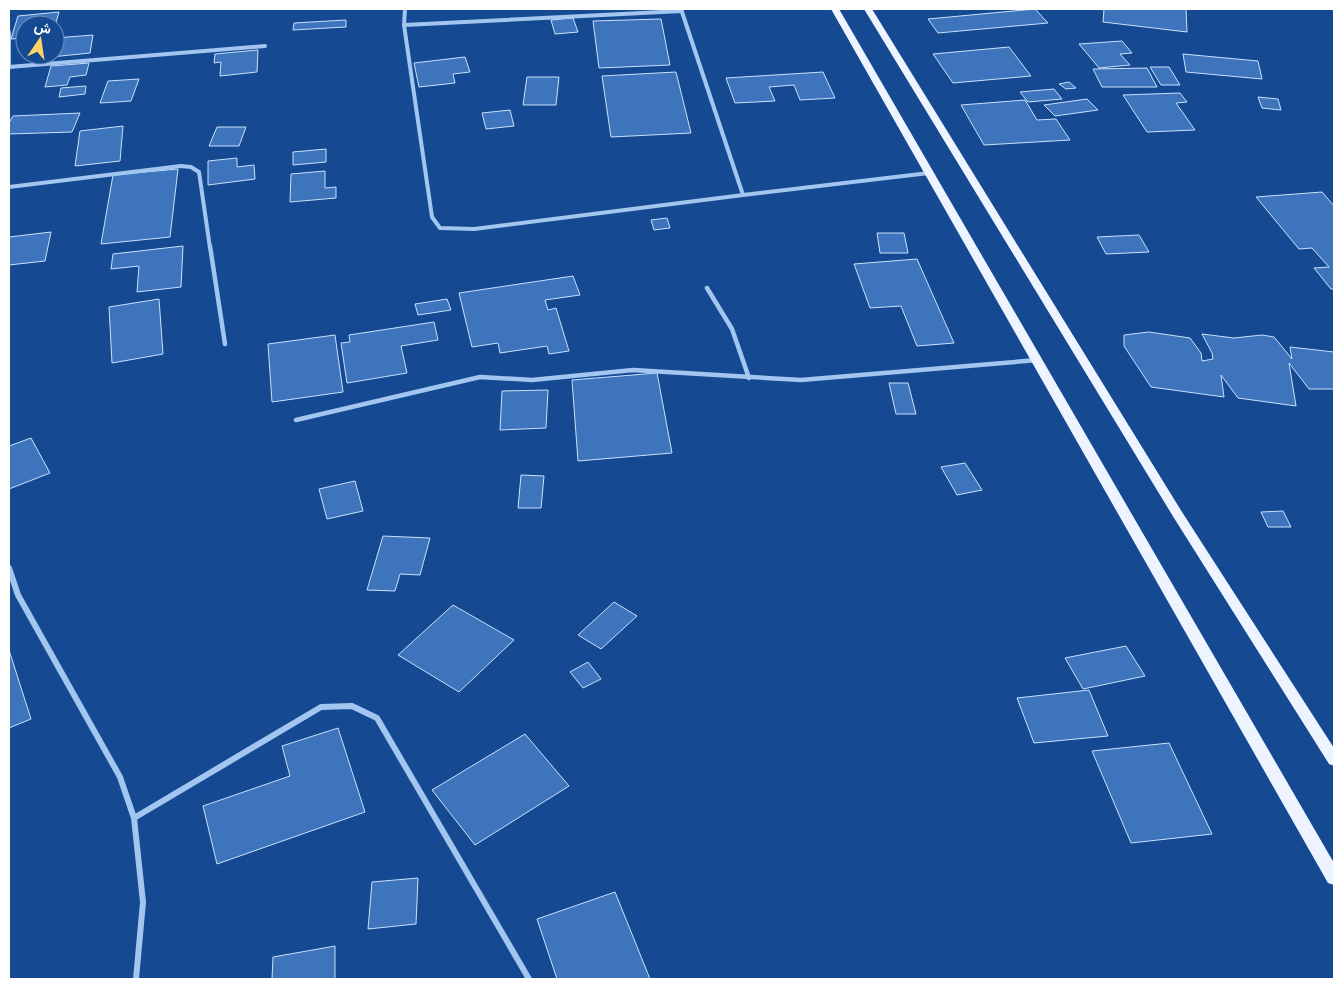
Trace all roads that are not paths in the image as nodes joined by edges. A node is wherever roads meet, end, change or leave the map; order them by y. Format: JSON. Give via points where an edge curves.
{"nodes":[{"id":1,"x":404,"y":9,"type":"edge"},
{"id":2,"x":834,"y":9,"type":"edge"},
{"id":3,"x":868,"y":9,"type":"edge"},
{"id":4,"x":681,"y":10,"type":"edge"},
{"id":5,"x":404,"y":25,"type":"junction"},
{"id":6,"x":9,"y":32,"type":"edge"},
{"id":7,"x":265,"y":46,"type":"dead end"},
{"id":8,"x":9,"y":68,"type":"edge"},
{"id":9,"x":929,"y":173,"type":"junction"},
{"id":10,"x":9,"y":187,"type":"edge"},
{"id":11,"x":743,"y":195,"type":"junction"},
{"id":12,"x":707,"y":288,"type":"dead end"},
{"id":13,"x":225,"y":344,"type":"dead end"},
{"id":14,"x":1038,"y":360,"type":"junction"},
{"id":15,"x":749,"y":378,"type":"junction"},
{"id":16,"x":296,"y":420,"type":"dead end"},
{"id":17,"x":9,"y":568,"type":"edge"},
{"id":18,"x":1334,"y":760,"type":"edge"},
{"id":19,"x":134,"y":818,"type":"junction"},
{"id":20,"x":1334,"y":878,"type":"edge"},
{"id":21,"x":136,"y":979,"type":"edge"},
{"id":22,"x":529,"y":979,"type":"edge"}],
"edges":[{"from":1,"to":5,"type":"street"},
{"from":2,"to":9,"type":"main road"},
{"from":3,"to":18,"type":"main road","via":[[1174,507]]},
{"from":4,"to":5,"type":"street"},
{"from":4,"to":11,"type":"street"},
{"from":5,"to":11,"type":"street","via":[[432,217],[440,228],[474,229]]},
{"from":6,"to":8,"type":"street"},
{"from":7,"to":8,"type":"street"},
{"from":9,"to":11,"type":"street"},
{"from":9,"to":14,"type":"main road"},
{"from":10,"to":13,"type":"street","via":[[181,166],[199,172]]},
{"from":12,"to":15,"type":"street","via":[[732,329]]},
{"from":14,"to":15,"type":"street","via":[[801,380]]},
{"from":14,"to":20,"type":"main road"},
{"from":15,"to":16,"type":"street","via":[[633,370],[532,380],[480,376]]},
{"from":17,"to":19,"type":"street","via":[[18,595],[120,777]]},
{"from":19,"to":21,"type":"street","via":[[143,902]]},
{"from":19,"to":22,"type":"street","via":[[322,707],[352,706],[377,718]]}]}
